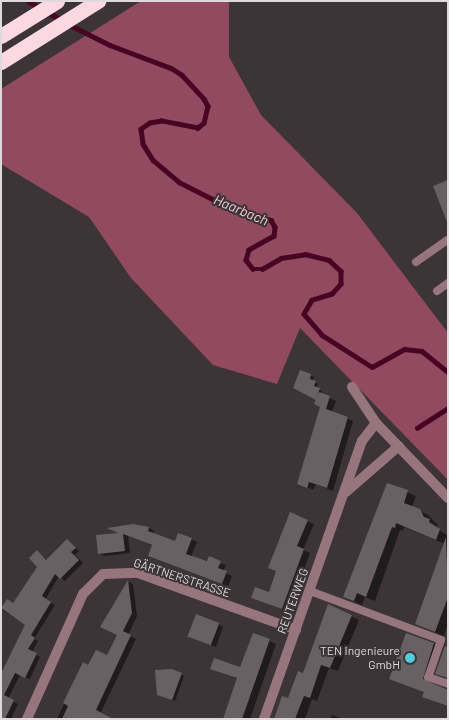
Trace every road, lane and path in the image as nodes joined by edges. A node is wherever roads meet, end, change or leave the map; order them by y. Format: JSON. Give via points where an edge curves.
{"nodes":[{"id":1,"x":57,"y":1,"type":"edge"},
{"id":2,"x":98,"y":1,"type":"edge"},
{"id":3,"x":1,"y":36,"type":"edge"},
{"id":4,"x":1,"y":62,"type":"edge"},
{"id":5,"x":448,"y":240,"type":"edge"},
{"id":6,"x":416,"y":262,"type":"dead end"},
{"id":7,"x":448,"y":283,"type":"edge"},
{"id":8,"x":437,"y":291,"type":"dead end"},
{"id":9,"x":352,"y":388,"type":"dead end"},
{"id":10,"x":376,"y":422,"type":"junction"},
{"id":11,"x":399,"y":446,"type":"junction"},
{"id":12,"x":345,"y":492,"type":"junction"},
{"id":13,"x":448,"y":498,"type":"edge"},
{"id":14,"x":310,"y":591,"type":"junction"},
{"id":15,"x":296,"y":630,"type":"junction"},
{"id":16,"x":448,"y":684,"type":"edge"},
{"id":17,"x":27,"y":719,"type":"edge"},
{"id":18,"x":264,"y":719,"type":"edge"}],
"edges":[{"from":1,"to":3,"type":"highway"},
{"from":2,"to":4,"type":"highway"},
{"from":5,"to":6,"type":"lane"},
{"from":7,"to":8,"type":"lane"},
{"from":9,"to":10,"type":"street"},
{"from":10,"to":11,"type":"street"},
{"from":10,"to":12,"type":"street","name":"REUTERWEG","via":[[362,441]]},
{"from":11,"to":12,"type":"street"},
{"from":11,"to":13,"type":"street"},
{"from":12,"to":14,"type":"street","name":"REUTERWEG"},
{"from":14,"to":15,"type":"street","name":"REUTERWEG"},
{"from":14,"to":16,"type":"lane","via":[[442,640],[428,677]]},
{"from":15,"to":17,"type":"street","name":"GÄRTNERSTRASSE","via":[[138,574],[103,574],[83,594]]},
{"from":15,"to":18,"type":"street","name":"REUTERWEG"}]}
